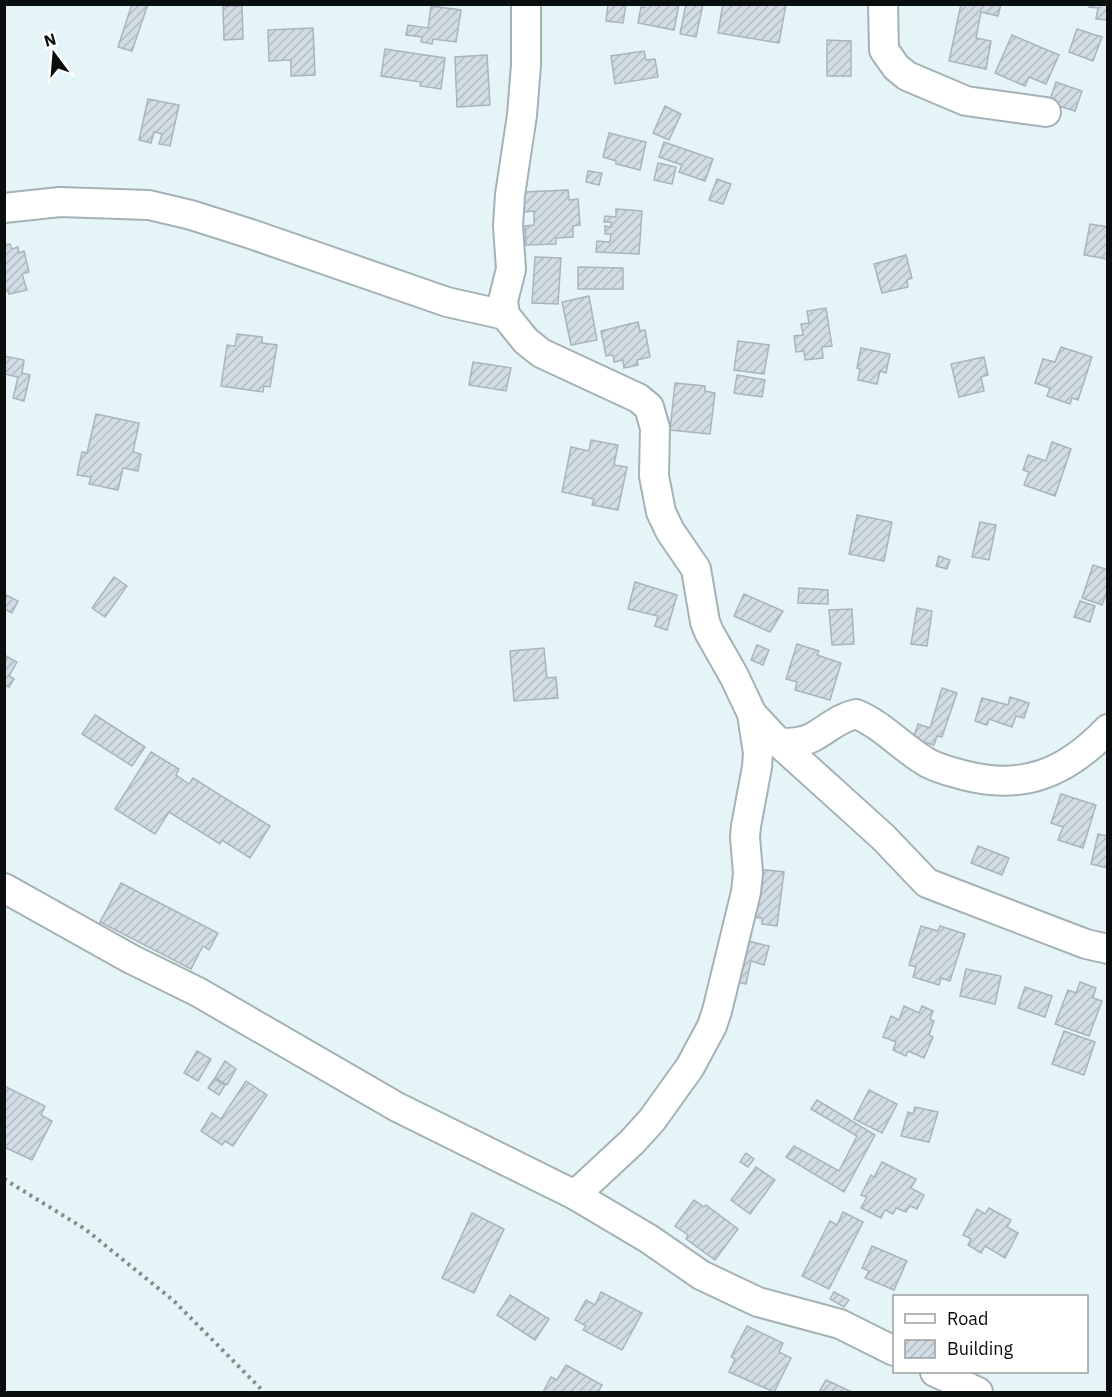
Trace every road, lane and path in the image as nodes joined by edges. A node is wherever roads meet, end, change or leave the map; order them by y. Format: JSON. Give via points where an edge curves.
{"nodes":[{"id":1,"x":526,"y":4,"type":"edge"},
{"id":2,"x":883,"y":4,"type":"edge"},
{"id":3,"x":1046,"y":112,"type":"dead end"},
{"id":4,"x":4,"y":208,"type":"edge"},
{"id":5,"x":505,"y":315,"type":"junction"},
{"id":6,"x":752,"y":714,"type":"junction"},
{"id":7,"x":1107,"y":729,"type":"edge"},
{"id":8,"x":779,"y":743,"type":"junction"},
{"id":9,"x":4,"y":888,"type":"edge"},
{"id":10,"x":1107,"y":949,"type":"edge"},
{"id":11,"x":4,"y":1179,"type":"edge"},
{"id":12,"x":575,"y":1195,"type":"junction"},
{"id":13,"x":893,"y":1350,"type":"edge"},
{"id":14,"x":939,"y":1373,"type":"edge"},
{"id":15,"x":264,"y":1392,"type":"edge"},
{"id":16,"x":978,"y":1392,"type":"edge"}],
"edges":[{"from":1,"to":5,"type":"street","via":[[526,65],[510,195],[511,268],[503,301]]},
{"from":2,"to":3,"type":"street","via":[[884,50],[907,76],[966,101]]},
{"from":4,"to":5,"type":"street","via":[[60,202],[149,205],[262,238],[447,302]]},
{"from":5,"to":6,"type":"street","via":[[541,353],[638,398],[649,407],[655,428],[654,476],[661,512],[696,569],[705,622]]},
{"from":6,"to":8,"type":"street"},
{"from":6,"to":12,"type":"street","via":[[758,767],[746,826],[746,892],[712,1026],[690,1067],[652,1120]]},
{"from":7,"to":8,"type":"street","via":[[1064,766],[1021,780],[982,780],[929,764],[856,714],[842,718],[812,738]]},
{"from":8,"to":10,"type":"street","via":[[884,837],[927,883],[1076,941]]},
{"from":9,"to":12,"type":"street","via":[[198,992],[398,1107]]},
{"from":11,"to":15,"type":"path","via":[[85,1228],[174,1301]]},
{"from":12,"to":13,"type":"street","via":[[731,1290],[758,1302],[840,1324]]},
{"from":14,"to":16,"type":"street"}]}
